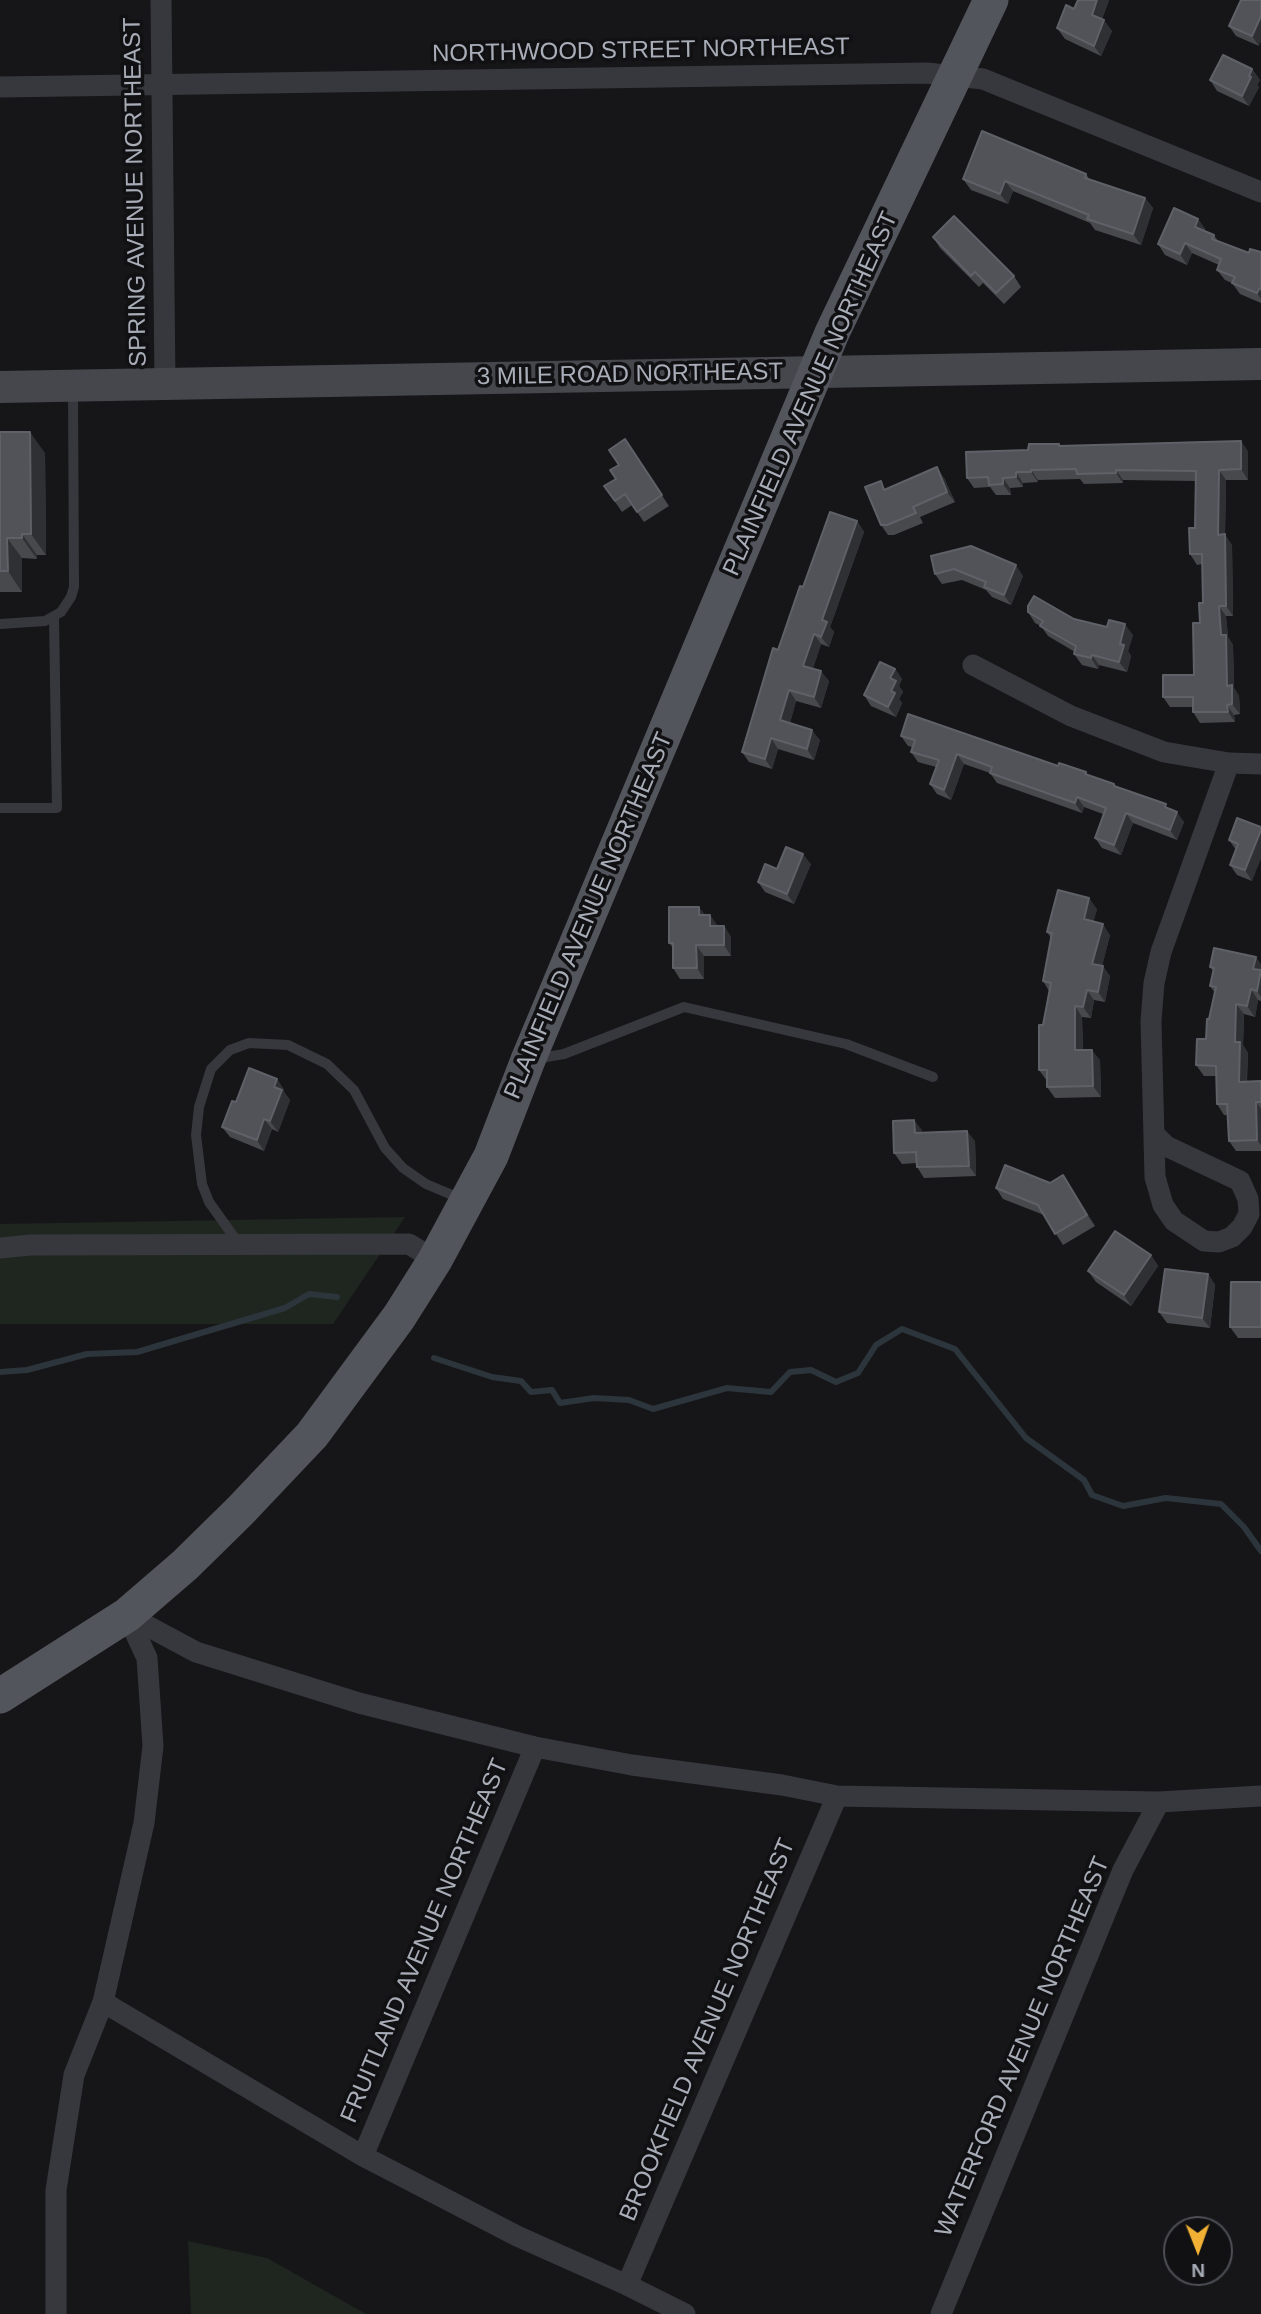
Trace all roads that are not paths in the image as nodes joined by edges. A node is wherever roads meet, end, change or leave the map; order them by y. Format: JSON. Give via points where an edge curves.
{"nodes":[{"id":1,"x":161,"y":0,"type":"edge"},
{"id":2,"x":991,"y":0,"type":"edge"},
{"id":3,"x":955,"y":76,"type":"junction"},
{"id":4,"x":162,"y":84,"type":"junction"},
{"id":5,"x":0,"y":87,"type":"edge"},
{"id":6,"x":1261,"y":192,"type":"edge"},
{"id":7,"x":1261,"y":364,"type":"edge"},
{"id":8,"x":818,"y":372,"type":"junction"},
{"id":9,"x":165,"y":384,"type":"junction"},
{"id":10,"x":73,"y":386,"type":"junction"},
{"id":11,"x":0,"y":387,"type":"edge"},
{"id":12,"x":54,"y":617,"type":"junction"},
{"id":13,"x":0,"y":624,"type":"edge"},
{"id":14,"x":973,"y":665,"type":"dead end"},
{"id":15,"x":1229,"y":763,"type":"junction"},
{"id":16,"x":1261,"y":764,"type":"edge"},
{"id":17,"x":0,"y":808,"type":"edge"},
{"id":18,"x":528,"y":1060,"type":"junction"},
{"id":19,"x":933,"y":1077,"type":"dead end"},
{"id":20,"x":1154,"y":1134,"type":"junction"},
{"id":21,"x":467,"y":1202,"type":"junction"},
{"id":22,"x":239,"y":1244,"type":"junction"},
{"id":23,"x":0,"y":1248,"type":"edge"},
{"id":24,"x":435,"y":1259,"type":"junction"},
{"id":25,"x":127,"y":1615,"type":"junction"},
{"id":26,"x":0,"y":1696,"type":"edge"},
{"id":27,"x":535,"y":1747,"type":"junction"},
{"id":28,"x":838,"y":1796,"type":"junction"},
{"id":29,"x":1261,"y":1796,"type":"edge"},
{"id":30,"x":1159,"y":1802,"type":"junction"},
{"id":31,"x":103,"y":2001,"type":"junction"},
{"id":32,"x":363,"y":2156,"type":"junction"},
{"id":33,"x":627,"y":2286,"type":"junction"},
{"id":34,"x":55,"y":2314,"type":"edge"},
{"id":35,"x":685,"y":2314,"type":"edge"},
{"id":36,"x":941,"y":2314,"type":"edge"}],
"edges":[{"from":1,"to":4,"type":"street","name":"SPRING AVENUE NORTHEAST"},
{"from":2,"to":3,"type":"main road","name":"PLAINFIELD AVENUE NORTHEAST"},
{"from":3,"to":4,"type":"street","name":"NORTHWOOD STREET NORTHEAST"},
{"from":3,"to":6,"type":"street","name":"NORTHWOOD STREET NORTHEAST","via":[[983,79]]},
{"from":3,"to":8,"type":"main road","name":"PLAINFIELD AVENUE NORTHEAST","via":[[832,333]]},
{"from":4,"to":5,"type":"street","name":"NORTHWOOD STREET NORTHEAST"},
{"from":4,"to":9,"type":"street","name":"SPRING AVENUE NORTHEAST"},
{"from":7,"to":8,"type":"main road","name":"3 MILE ROAD NORTHEAST"},
{"from":8,"to":9,"type":"main road","name":"3 MILE ROAD NORTHEAST"},
{"from":8,"to":18,"type":"main road","name":"PLAINFIELD AVENUE NORTHEAST"},
{"from":9,"to":10,"type":"main road","name":"3 MILE ROAD NORTHEAST"},
{"from":10,"to":11,"type":"main road","name":"3 MILE ROAD NORTHEAST"},
{"from":10,"to":12,"type":"lane","via":[[74,587],[67,605]]},
{"from":12,"to":13,"type":"lane","via":[[35,623]]},
{"from":12,"to":17,"type":"lane","via":[[57,808]]},
{"from":14,"to":15,"type":"street","via":[[1071,716],[1164,752]]},
{"from":15,"to":16,"type":"street"},
{"from":15,"to":20,"type":"street","via":[[1154,983]]},
{"from":18,"to":19,"type":"lane","via":[[564,1054],[684,1007],[846,1044]]},
{"from":18,"to":21,"type":"main road","name":"PLAINFIELD AVENUE NORTHEAST","via":[[491,1156]]},
{"from":20,"to":20,"type":"street","via":[[1155,1177],[1163,1205],[1174,1221],[1204,1241],[1232,1237],[1249,1214],[1240,1181],[1166,1146]]},
{"from":21,"to":22,"type":"lane","via":[[402,1168],[385,1148],[354,1090],[327,1064],[288,1045],[249,1043],[230,1050],[211,1069],[196,1135],[209,1202]]},
{"from":21,"to":24,"type":"main road","name":"PLAINFIELD AVENUE NORTHEAST"},
{"from":22,"to":23,"type":"street"},
{"from":22,"to":24,"type":"street","via":[[409,1244]]},
{"from":24,"to":25,"type":"main road","name":"PLAINFIELD AVENUE NORTHEAST","via":[[399,1317],[312,1435],[185,1566]]},
{"from":25,"to":26,"type":"main road","name":"PLAINFIELD AVENUE NORTHEAST"},
{"from":25,"to":27,"type":"street","via":[[196,1652],[359,1703]]},
{"from":25,"to":31,"type":"street","via":[[147,1658],[153,1746],[144,1823]]},
{"from":27,"to":28,"type":"street"},
{"from":27,"to":32,"type":"street","name":"FRUITLAND AVENUE NORTHEAST"},
{"from":28,"to":30,"type":"street"},
{"from":28,"to":33,"type":"street","name":"BROOKFIELD AVENUE NORTHEAST"},
{"from":29,"to":30,"type":"street"},
{"from":30,"to":36,"type":"street","name":"WATERFORD AVENUE NORTHEAST","via":[[1124,1870]]},
{"from":31,"to":32,"type":"street"},
{"from":31,"to":34,"type":"street","via":[[74,2075],[58,2177]]},
{"from":32,"to":33,"type":"street","via":[[517,2236]]},
{"from":33,"to":35,"type":"street"}]}
